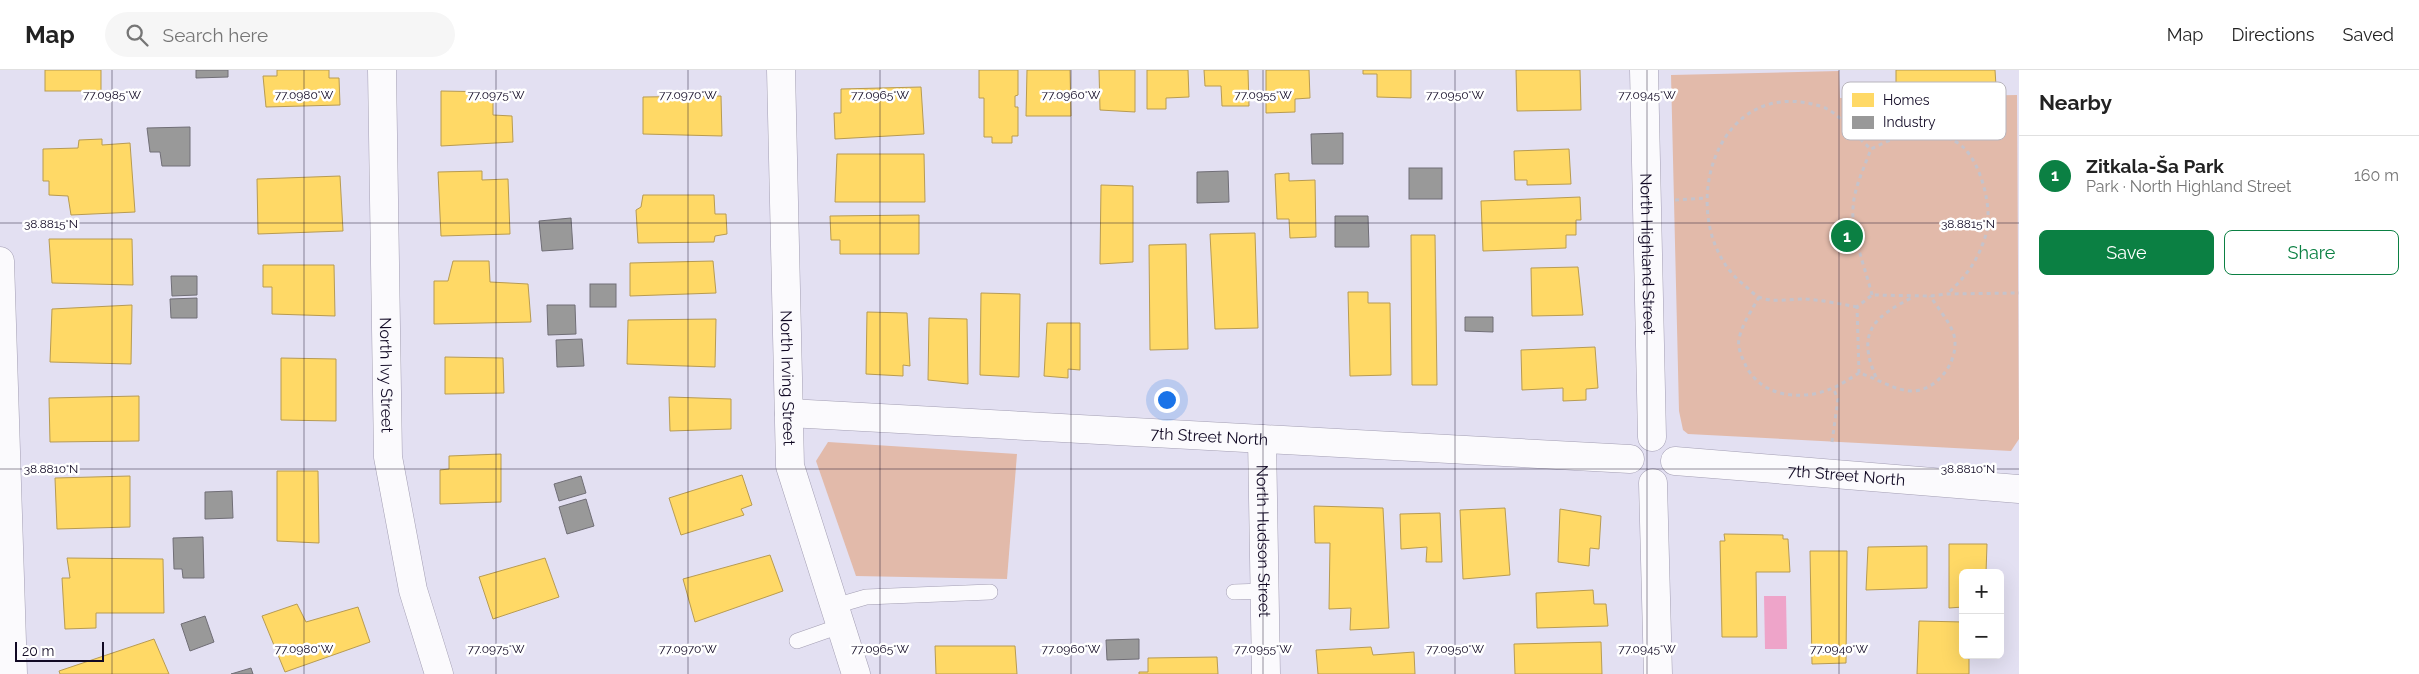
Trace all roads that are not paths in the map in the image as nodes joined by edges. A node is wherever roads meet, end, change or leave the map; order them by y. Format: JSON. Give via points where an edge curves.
{"nodes":[{"id":1,"x":382,"y":70,"type":"edge"},
{"id":2,"x":781,"y":70,"type":"edge"},
{"id":3,"x":1644,"y":70,"type":"edge"},
{"id":4,"x":0,"y":261,"type":"edge"},
{"id":5,"x":789,"y":413,"type":"junction"},
{"id":6,"x":1652,"y":437,"type":"junction"},
{"id":7,"x":1262,"y":439,"type":"junction"},
{"id":8,"x":1630,"y":458,"type":"junction"},
{"id":9,"x":1675,"y":462,"type":"junction"},
{"id":10,"x":1653,"y":483,"type":"junction"},
{"id":11,"x":2019,"y":489,"type":"edge"},
{"id":12,"x":1265,"y":591,"type":"junction"},
{"id":13,"x":990,"y":592,"type":"dead end"},
{"id":14,"x":1234,"y":592,"type":"dead end"},
{"id":15,"x":838,"y":616,"type":"junction"},
{"id":16,"x":797,"y":641,"type":"dead end"},
{"id":17,"x":12,"y":674,"type":"edge"},
{"id":18,"x":439,"y":674,"type":"edge"},
{"id":19,"x":856,"y":674,"type":"edge"},
{"id":20,"x":1266,"y":674,"type":"edge"},
{"id":21,"x":1658,"y":674,"type":"edge"}],
"edges":[{"from":1,"to":18,"type":"street","name":"North Ivy Street","via":[[388,456],[413,590]]},
{"from":2,"to":5,"type":"street","name":"North Irving Street"},
{"from":3,"to":6,"type":"street","name":"North Highland Street"},
{"from":4,"to":17,"type":"street"},
{"from":5,"to":7,"type":"street","name":"7th Street North"},
{"from":5,"to":15,"type":"street","name":"North Irving Street","via":[[790,466]]},
{"from":6,"to":8,"type":"street","via":[[1639,441]]},
{"from":6,"to":9,"type":"street","via":[[1671,447]]},
{"from":7,"to":8,"type":"street","name":"7th Street North"},
{"from":7,"to":12,"type":"street","name":"North Hudson Street"},
{"from":8,"to":10,"type":"street","via":[[1634,473]]},
{"from":9,"to":10,"type":"street","via":[[1670,474]]},
{"from":9,"to":11,"type":"street","name":"7th Street North"},
{"from":10,"to":21,"type":"street"},
{"from":12,"to":14,"type":"lane"},
{"from":12,"to":20,"type":"street","name":"North Hudson Street"},
{"from":13,"to":15,"type":"lane","via":[[866,597]]},
{"from":15,"to":16,"type":"lane"},
{"from":15,"to":19,"type":"street","name":"North Irving Street"}]}
